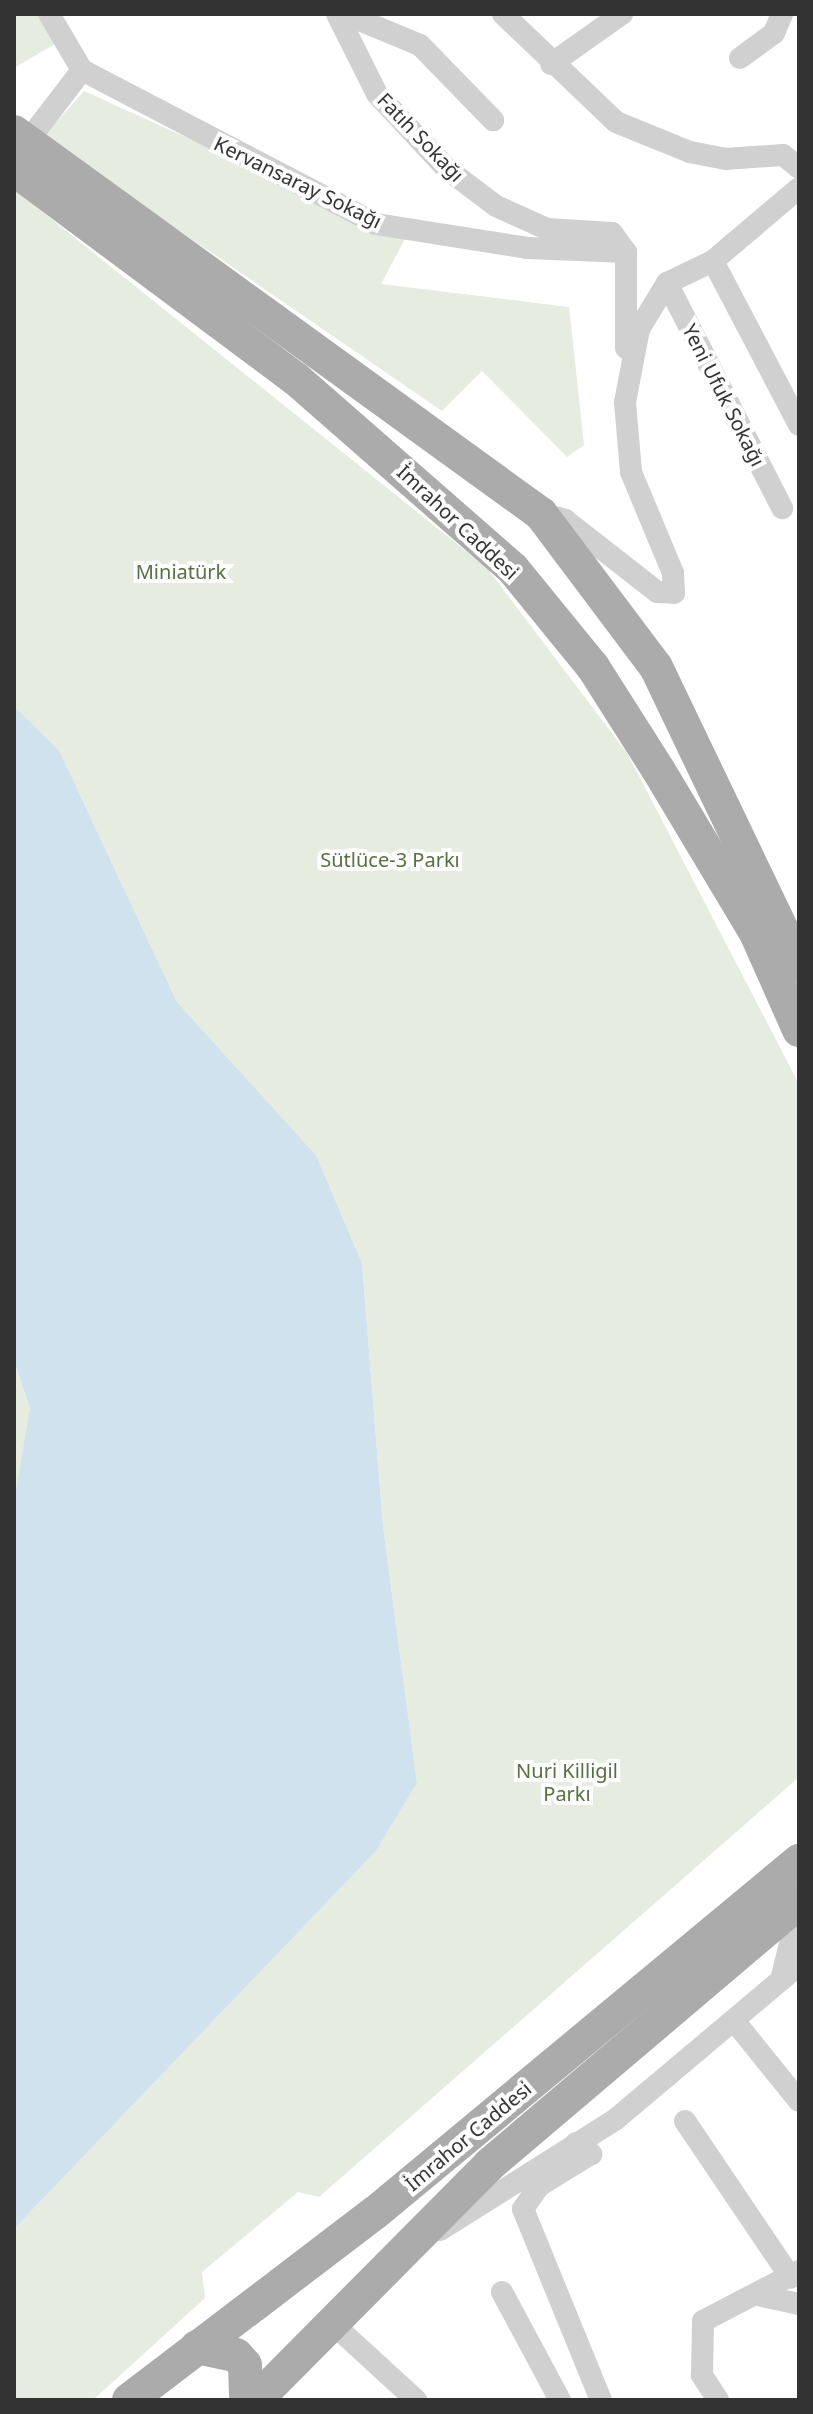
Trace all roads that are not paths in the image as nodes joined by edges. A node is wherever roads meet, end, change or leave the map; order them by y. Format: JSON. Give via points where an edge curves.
{"nodes":[{"id":1,"x":49,"y":14,"type":"edge"},
{"id":2,"x":337,"y":14,"type":"edge"},
{"id":3,"x":345,"y":14,"type":"edge"},
{"id":4,"x":503,"y":14,"type":"edge"},
{"id":5,"x":622,"y":14,"type":"edge"},
{"id":6,"x":782,"y":14,"type":"edge"},
{"id":7,"x":740,"y":58,"type":"dead end"},
{"id":8,"x":551,"y":64,"type":"junction"},
{"id":9,"x":82,"y":70,"type":"junction"},
{"id":10,"x":493,"y":120,"type":"dead end"},
{"id":11,"x":18,"y":148,"type":"edge"},
{"id":12,"x":799,"y":168,"type":"edge"},
{"id":13,"x":799,"y":188,"type":"edge"},
{"id":14,"x":626,"y":252,"type":"junction"},
{"id":15,"x":713,"y":261,"type":"junction"},
{"id":16,"x":667,"y":283,"type":"junction"},
{"id":17,"x":625,"y":402,"type":"junction"},
{"id":18,"x":428,"y":425,"type":"junction"},
{"id":19,"x":799,"y":425,"type":"edge"},
{"id":20,"x":406,"y":473,"type":"junction"},
{"id":21,"x":782,"y":508,"type":"dead end"},
{"id":22,"x":536,"y":510,"type":"junction"},
{"id":23,"x":513,"y":569,"type":"junction"},
{"id":24,"x":739,"y":873,"type":"junction"},
{"id":25,"x":796,"y":949,"type":"edge"},
{"id":26,"x":799,"y":1030,"type":"edge"},
{"id":27,"x":799,"y":1861,"type":"edge"},
{"id":28,"x":799,"y":1905,"type":"edge"},
{"id":29,"x":799,"y":1965,"type":"edge"},
{"id":30,"x":781,"y":1981,"type":"junction"},
{"id":31,"x":736,"y":2023,"type":"junction"},
{"id":32,"x":799,"y":2101,"type":"edge"},
{"id":33,"x":685,"y":2121,"type":"dead end"},
{"id":34,"x":576,"y":2143,"type":"junction"},
{"id":35,"x":391,"y":2260,"type":"junction"},
{"id":36,"x":795,"y":2274,"type":"edge"},
{"id":37,"x":502,"y":2292,"type":"dead end"},
{"id":38,"x":762,"y":2296,"type":"junction"},
{"id":39,"x":799,"y":2304,"type":"edge"},
{"id":40,"x":333,"y":2324,"type":"junction"},
{"id":41,"x":197,"y":2347,"type":"junction"},
{"id":42,"x":129,"y":2400,"type":"edge"},
{"id":43,"x":246,"y":2400,"type":"edge"},
{"id":44,"x":256,"y":2400,"type":"edge"},
{"id":45,"x":416,"y":2400,"type":"edge"},
{"id":46,"x":560,"y":2400,"type":"edge"},
{"id":47,"x":601,"y":2400,"type":"edge"},
{"id":48,"x":718,"y":2400,"type":"edge"}],
"edges":[{"from":1,"to":9,"type":"street"},
{"from":2,"to":14,"type":"street","name":"Fatıh Sokağı","via":[[377,94],[447,169],[496,206],[547,229],[612,233]]},
{"from":3,"to":10,"type":"street","via":[[420,45]]},
{"from":4,"to":8,"type":"street"},
{"from":5,"to":8,"type":"street"},
{"from":6,"to":7,"type":"street","via":[[774,33]]},
{"from":8,"to":12,"type":"street","via":[[616,122],[690,152],[725,159],[783,155]]},
{"from":9,"to":11,"type":"street"},
{"from":9,"to":14,"type":"street","name":"Kervansaray Sokağı","via":[[376,224],[527,248]]},
{"from":11,"to":18,"type":"main road","name":"İmrahor Caddesi"},
{"from":11,"to":20,"type":"main road","name":"İmrahor Caddesi"},
{"from":13,"to":15,"type":"street"},
{"from":14,"to":17,"type":"street"},
{"from":15,"to":16,"type":"street"},
{"from":15,"to":19,"type":"street"},
{"from":16,"to":17,"type":"street","via":[[639,329]]},
{"from":16,"to":21,"type":"street","name":"Yeni Ufuk Sokağı"},
{"from":17,"to":22,"type":"street","via":[[631,472],[673,573],[674,593],[657,592],[565,520]]},
{"from":18,"to":20,"type":"main road","via":[[409,437]]},
{"from":18,"to":22,"type":"main road","name":"İmrahor Caddesi"},
{"from":20,"to":23,"type":"main road","name":"İmrahor Caddesi"},
{"from":22,"to":23,"type":"main road","via":[[536,548]]},
{"from":22,"to":24,"type":"main road","name":"İmrahor Caddesi","via":[[656,667]]},
{"from":23,"to":24,"type":"main road","name":"İmrahor Caddesi","via":[[593,667]]},
{"from":24,"to":25,"type":"main road","name":"İmrahor Caddesi"},
{"from":24,"to":26,"type":"main road","name":"İmrahor Caddesi"},
{"from":27,"to":41,"type":"main road","name":"İmrahor Caddesi","via":[[376,2212]]},
{"from":28,"to":30,"type":"street"},
{"from":28,"to":35,"type":"main road","name":"İmrahor Caddesi","via":[[602,2065]]},
{"from":29,"to":30,"type":"street"},
{"from":30,"to":31,"type":"street"},
{"from":31,"to":32,"type":"street"},
{"from":31,"to":34,"type":"street"},
{"from":33,"to":36,"type":"street"},
{"from":34,"to":35,"type":"street"},
{"from":34,"to":47,"type":"street","via":[[591,2154],[539,2186],[523,2209]]},
{"from":35,"to":40,"type":"main road","name":"İmrahor Caddesi"},
{"from":36,"to":38,"type":"street"},
{"from":37,"to":46,"type":"street","via":[[530,2333]]},
{"from":38,"to":39,"type":"street"},
{"from":38,"to":48,"type":"street","via":[[703,2321],[702,2375]]},
{"from":40,"to":44,"type":"main road","name":"İmrahor Caddesi"},
{"from":40,"to":45,"type":"street"},
{"from":41,"to":42,"type":"main road","name":"İmrahor Caddesi"},
{"from":41,"to":43,"type":"main road","via":[[236,2355],[251,2379]]}]}
